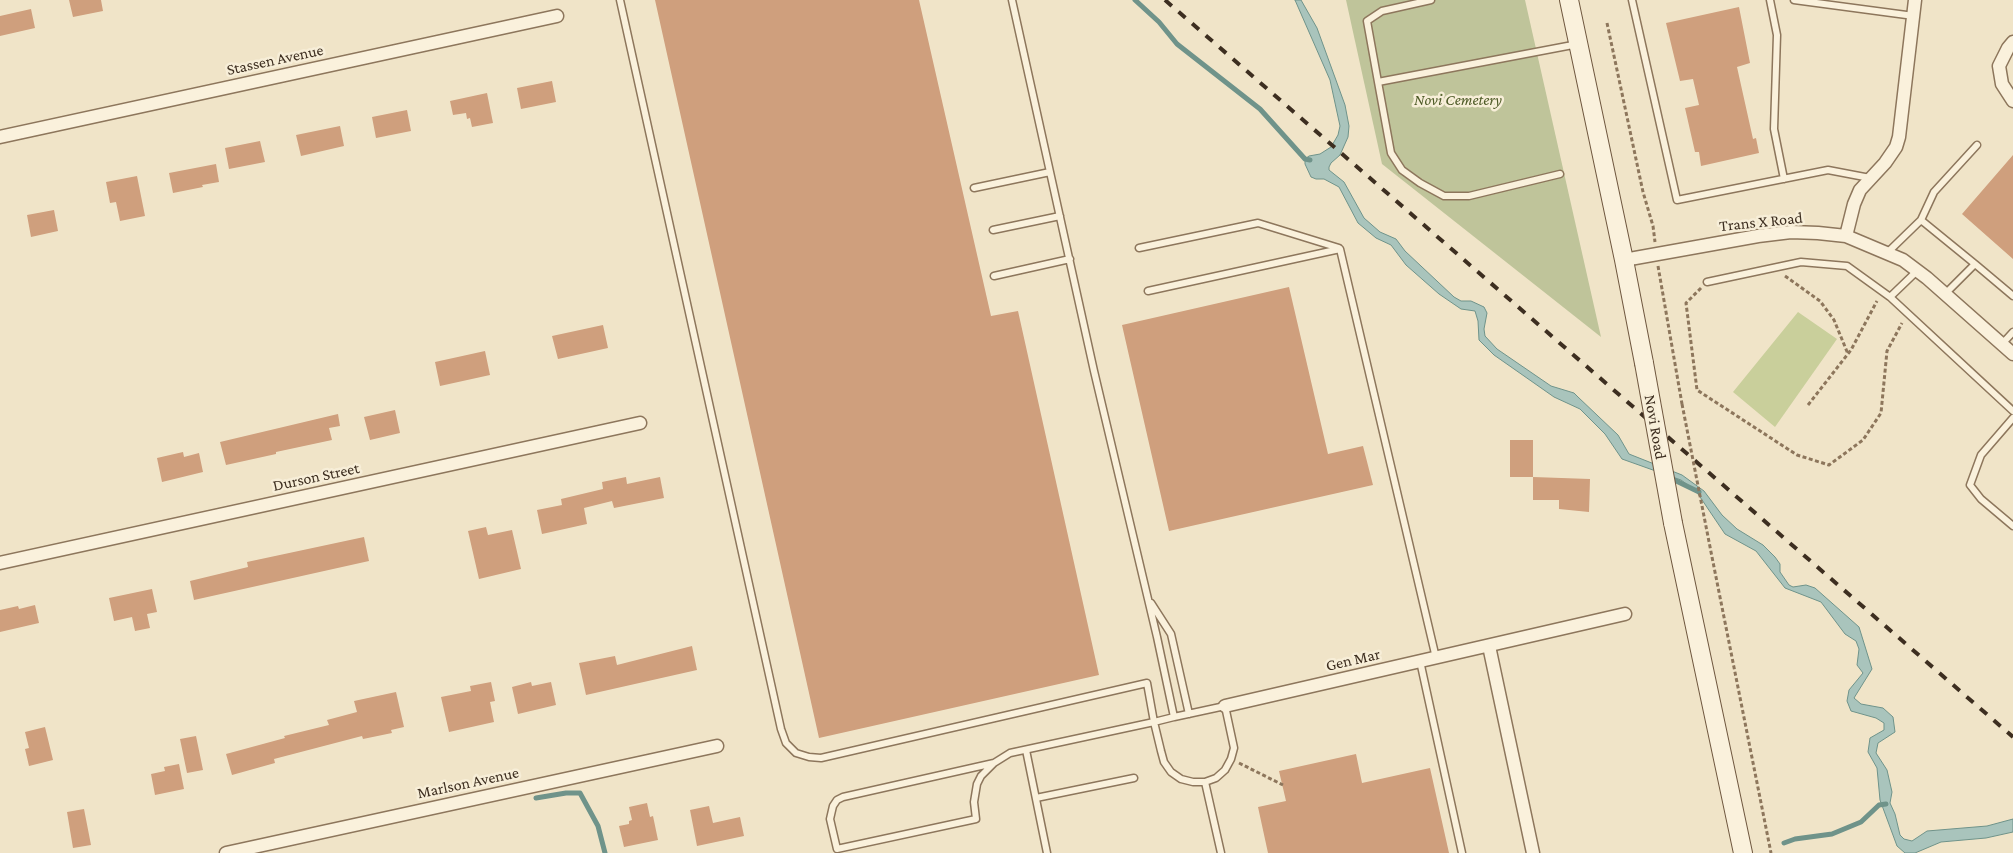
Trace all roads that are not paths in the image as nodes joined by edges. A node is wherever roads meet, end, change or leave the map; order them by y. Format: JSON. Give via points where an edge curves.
{"nodes":[{"id":1,"x":620,"y":0,"type":"edge"},
{"id":2,"x":1012,"y":0,"type":"edge"},
{"id":3,"x":1432,"y":0,"type":"edge"},
{"id":4,"x":1569,"y":0,"type":"edge"},
{"id":5,"x":1632,"y":0,"type":"edge"},
{"id":6,"x":1770,"y":0,"type":"edge"},
{"id":7,"x":1794,"y":0,"type":"edge"},
{"id":8,"x":1916,"y":0,"type":"edge"},
{"id":9,"x":557,"y":16,"type":"dead end"},
{"id":10,"x":1914,"y":16,"type":"junction"},
{"id":11,"x":2013,"y":42,"type":"edge"},
{"id":12,"x":1579,"y":44,"type":"junction"},
{"id":13,"x":1378,"y":82,"type":"junction"},
{"id":14,"x":2013,"y":101,"type":"edge"},
{"id":15,"x":0,"y":137,"type":"edge"},
{"id":16,"x":1976,"y":145,"type":"dead end"},
{"id":17,"x":1050,"y":172,"type":"junction"},
{"id":18,"x":1560,"y":174,"type":"dead end"},
{"id":19,"x":1870,"y":178,"type":"junction"},
{"id":20,"x":1784,"y":179,"type":"junction"},
{"id":21,"x":974,"y":188,"type":"dead end"},
{"id":22,"x":1060,"y":216,"type":"junction"},
{"id":23,"x":1921,"y":220,"type":"junction"},
{"id":24,"x":993,"y":230,"type":"dead end"},
{"id":25,"x":1846,"y":236,"type":"junction"},
{"id":26,"x":1139,"y":248,"type":"dead end"},
{"id":27,"x":1340,"y":249,"type":"junction"},
{"id":28,"x":1887,"y":253,"type":"junction"},
{"id":29,"x":1070,"y":259,"type":"junction"},
{"id":30,"x":1624,"y":260,"type":"junction"},
{"id":31,"x":1975,"y":264,"type":"junction"},
{"id":32,"x":1917,"y":271,"type":"junction"},
{"id":33,"x":994,"y":276,"type":"dead end"},
{"id":34,"x":1707,"y":282,"type":"road end"},
{"id":35,"x":1148,"y":290,"type":"dead end"},
{"id":36,"x":1945,"y":294,"type":"junction"},
{"id":37,"x":2013,"y":296,"type":"edge"},
{"id":38,"x":1890,"y":297,"type":"junction"},
{"id":39,"x":2013,"y":332,"type":"edge"},
{"id":40,"x":2002,"y":344,"type":"junction"},
{"id":41,"x":2013,"y":354,"type":"edge"},
{"id":42,"x":2013,"y":411,"type":"edge"},
{"id":43,"x":2013,"y":418,"type":"edge"},
{"id":44,"x":640,"y":423,"type":"dead end"},
{"id":45,"x":2013,"y":526,"type":"edge"},
{"id":46,"x":0,"y":563,"type":"edge"},
{"id":47,"x":1148,"y":598,"type":"junction"},
{"id":48,"x":1625,"y":614,"type":"dead end"},
{"id":49,"x":1488,"y":646,"type":"junction"},
{"id":50,"x":1436,"y":658,"type":"junction"},
{"id":51,"x":1420,"y":662,"type":"junction"},
{"id":52,"x":1225,"y":706,"type":"junction"},
{"id":53,"x":1189,"y":714,"type":"junction"},
{"id":54,"x":1174,"y":717,"type":"junction"},
{"id":55,"x":1154,"y":722,"type":"junction"},
{"id":56,"x":716,"y":746,"type":"dead end"},
{"id":57,"x":1026,"y":750,"type":"junction"},
{"id":58,"x":994,"y":763,"type":"junction"},
{"id":59,"x":1134,"y":778,"type":"dead end"},
{"id":60,"x":1205,"y":782,"type":"junction"},
{"id":61,"x":1036,"y":798,"type":"junction"},
{"id":62,"x":835,"y":851,"type":"edge"},
{"id":63,"x":226,"y":853,"type":"edge"},
{"id":64,"x":1047,"y":853,"type":"edge"},
{"id":65,"x":1221,"y":853,"type":"edge"},
{"id":66,"x":1462,"y":853,"type":"edge"},
{"id":67,"x":1533,"y":853,"type":"edge"},
{"id":68,"x":1743,"y":853,"type":"edge"}],
"edges":[{"from":1,"to":55,"type":"lane","via":[[786,743],[796,752],[821,758],[1147,683]]},
{"from":2,"to":17,"type":"lane"},
{"from":3,"to":13,"type":"lane","via":[[1382,11],[1367,21]]},
{"from":4,"to":12,"type":"main road","name":"Novi Road"},
{"from":5,"to":20,"type":"lane","via":[[1676,200]]},
{"from":6,"to":20,"type":"lane","via":[[1777,35],[1774,129]]},
{"from":7,"to":10,"type":"lane"},
{"from":8,"to":10,"type":"street"},
{"from":9,"to":15,"type":"street","name":"Stassen Avenue"},
{"from":10,"to":19,"type":"street","via":[[1899,136],[1892,155]]},
{"from":11,"to":14,"type":"street","via":[[1999,66],[2002,84]]},
{"from":12,"to":13,"type":"lane"},
{"from":12,"to":30,"type":"main road","name":"Novi Road"},
{"from":13,"to":18,"type":"lane","via":[[1390,153],[1402,170],[1420,184],[1444,196],[1469,196]]},
{"from":16,"to":23,"type":"lane","via":[[1934,192]]},
{"from":17,"to":21,"type":"lane"},
{"from":17,"to":22,"type":"lane"},
{"from":19,"to":20,"type":"lane","via":[[1828,170]]},
{"from":19,"to":25,"type":"street","via":[[1854,204]]},
{"from":22,"to":24,"type":"lane"},
{"from":22,"to":29,"type":"lane"},
{"from":23,"to":28,"type":"lane"},
{"from":23,"to":31,"type":"lane"},
{"from":25,"to":28,"type":"street","name":"Trans X Road"},
{"from":25,"to":30,"type":"street","name":"Trans X Road","via":[[1791,232]]},
{"from":26,"to":27,"type":"lane","via":[[1258,223]]},
{"from":27,"to":35,"type":"lane"},
{"from":27,"to":50,"type":"lane"},
{"from":28,"to":32,"type":"street","name":"Trans X Road"},
{"from":29,"to":33,"type":"lane"},
{"from":29,"to":47,"type":"lane"},
{"from":30,"to":68,"type":"main road","name":"Novi Road","bridge":true,"via":[[1673,523]]},
{"from":31,"to":36,"type":"lane"},
{"from":31,"to":37,"type":"lane"},
{"from":32,"to":36,"type":"street","name":"Trans X Road"},
{"from":32,"to":38,"type":"lane"},
{"from":34,"to":38,"type":"lane","via":[[1801,262],[1847,266]]},
{"from":36,"to":40,"type":"street","name":"Trans X Road"},
{"from":38,"to":42,"type":"lane"},
{"from":39,"to":40,"type":"lane"},
{"from":40,"to":41,"type":"street","name":"Trans X Road"},
{"from":43,"to":45,"type":"lane","via":[[1981,455],[1970,486]]},
{"from":44,"to":46,"type":"street","name":"Durson Street"},
{"from":47,"to":53,"type":"lane","via":[[1171,634]]},
{"from":47,"to":54,"type":"lane"},
{"from":48,"to":49,"type":"street","name":"Gen Mar"},
{"from":49,"to":50,"type":"street","name":"Gen Mar"},
{"from":49,"to":67,"type":"street"},
{"from":50,"to":51,"type":"street","name":"Gen Mar"},
{"from":51,"to":52,"type":"street","name":"Gen Mar"},
{"from":51,"to":66,"type":"lane"},
{"from":52,"to":53,"type":"lane"},
{"from":52,"to":60,"type":"lane","via":[[1234,748],[1225,770]]},
{"from":53,"to":54,"type":"lane"},
{"from":54,"to":55,"type":"lane"},
{"from":55,"to":57,"type":"lane"},
{"from":55,"to":60,"type":"lane","via":[[1164,762],[1171,772],[1187,781]]},
{"from":56,"to":63,"type":"street","name":"Marlson Avenue"},
{"from":57,"to":58,"type":"lane","via":[[1010,753]]},
{"from":57,"to":61,"type":"lane"},
{"from":58,"to":62,"type":"lane","via":[[977,784],[976,819]]},
{"from":58,"to":62,"type":"lane","via":[[837,800],[830,819]]},
{"from":59,"to":61,"type":"lane"},
{"from":60,"to":65,"type":"lane"},
{"from":61,"to":64,"type":"lane"}]}
